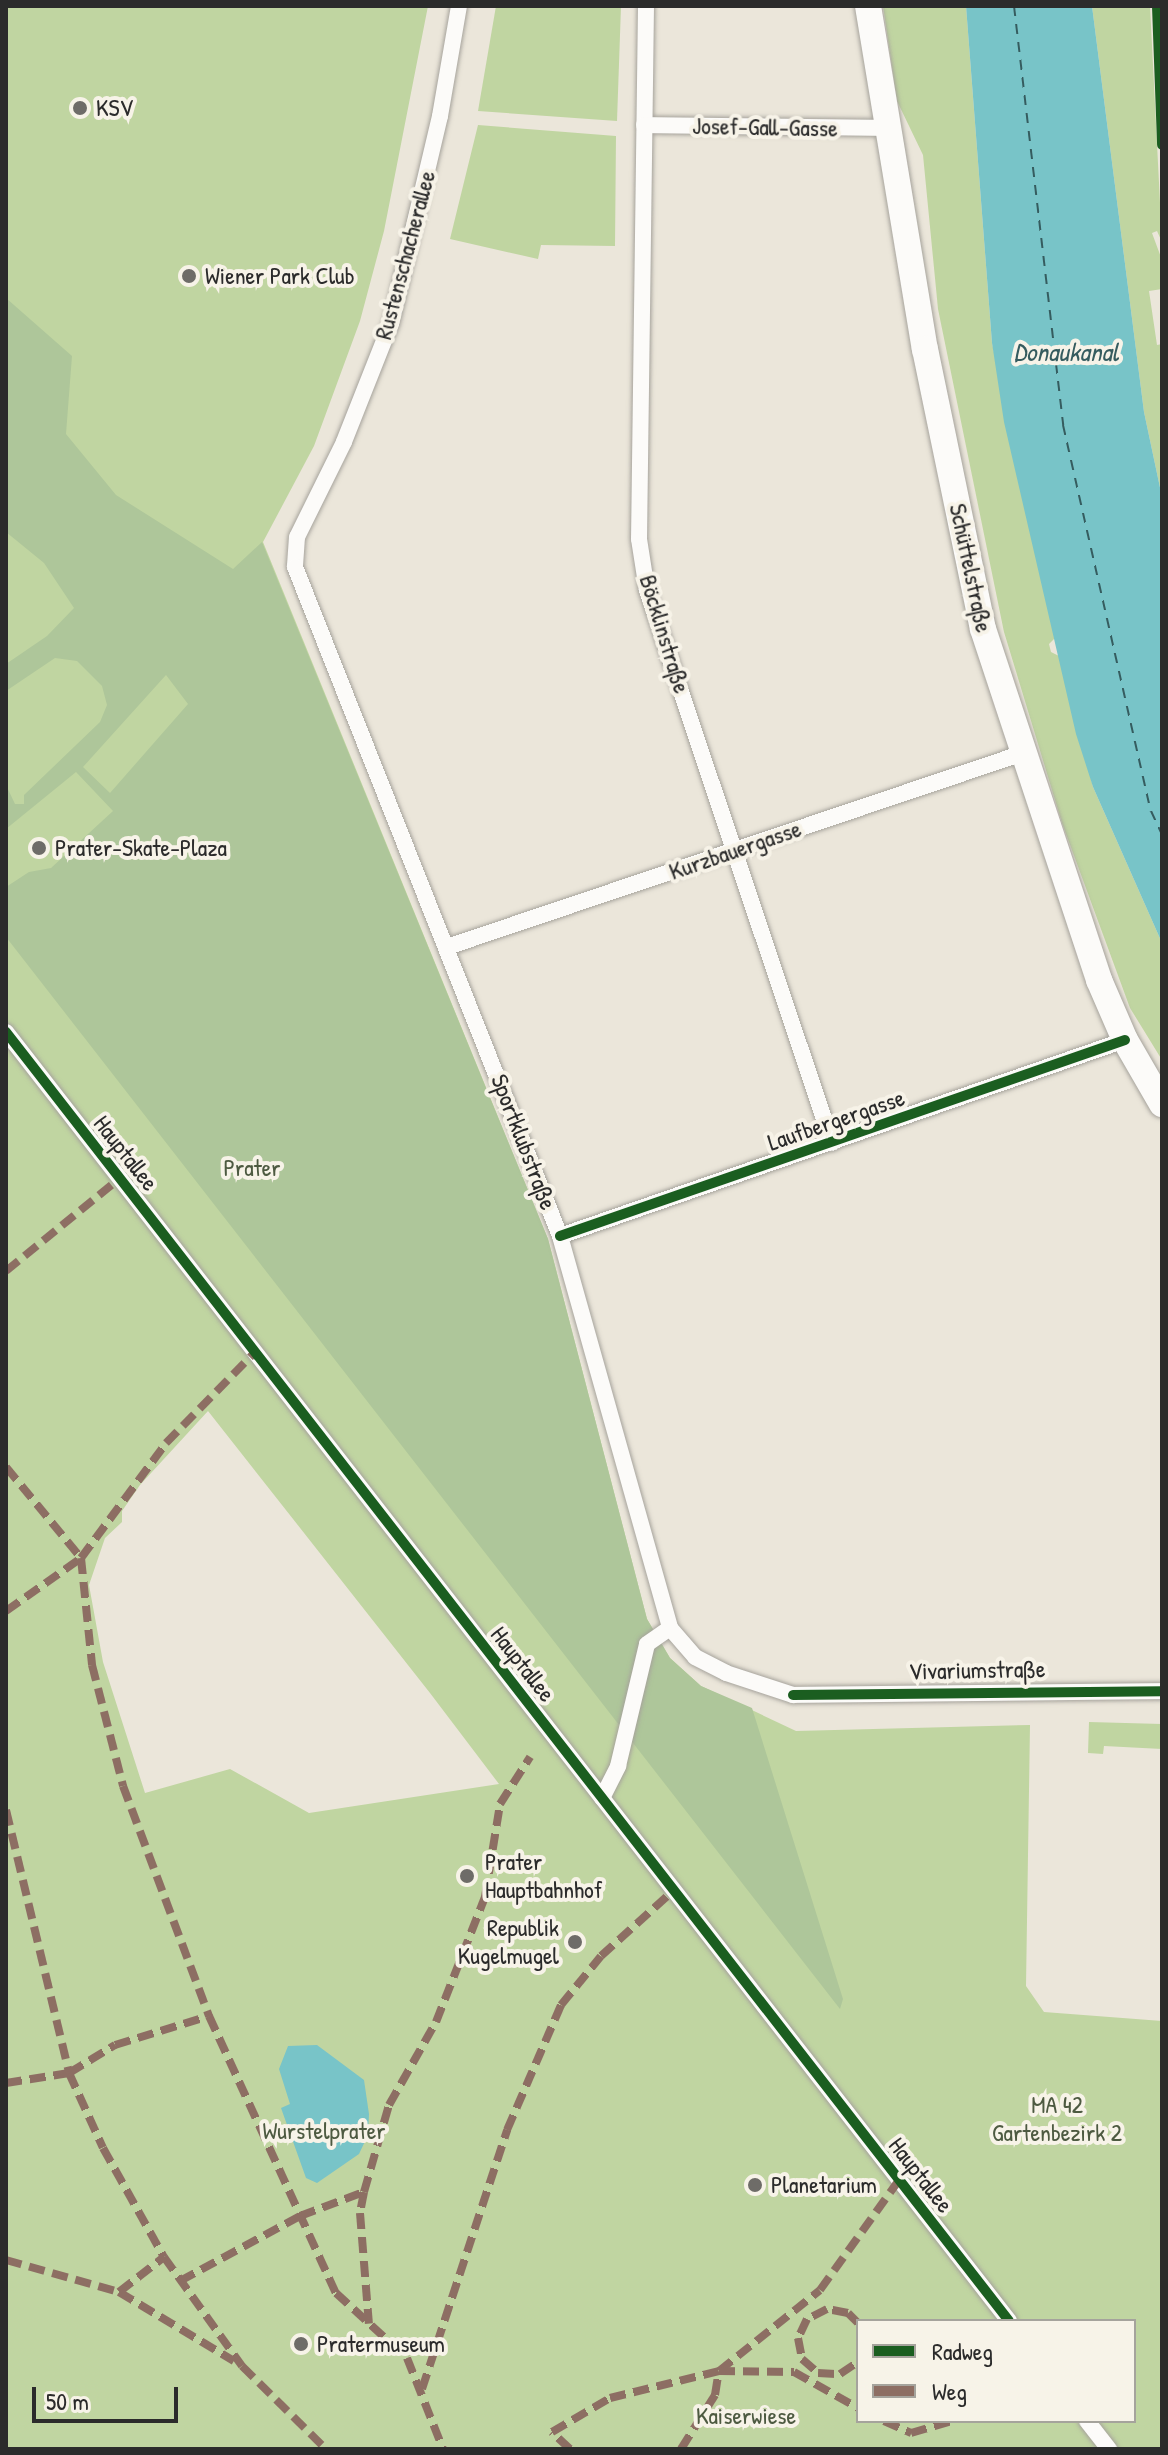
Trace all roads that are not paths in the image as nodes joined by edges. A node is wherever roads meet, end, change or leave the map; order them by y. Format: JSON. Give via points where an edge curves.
{"nodes":[{"id":1,"x":459,"y":6,"type":"edge"},
{"id":2,"x":646,"y":6,"type":"edge"},
{"id":3,"x":868,"y":6,"type":"edge"},
{"id":4,"x":644,"y":125,"type":"junction"},
{"id":5,"x":885,"y":128,"type":"junction"},
{"id":6,"x":297,"y":537,"type":"joint"},
{"id":7,"x":1023,"y":753,"type":"junction"},
{"id":8,"x":736,"y":850,"type":"junction"},
{"id":9,"x":447,"y":947,"type":"junction"},
{"id":10,"x":6,"y":1032,"type":"edge"},
{"id":11,"x":1125,"y":1040,"type":"junction"},
{"id":12,"x":1162,"y":1104,"type":"edge"},
{"id":13,"x":832,"y":1143,"type":"junction"},
{"id":14,"x":560,"y":1236,"type":"junction"},
{"id":15,"x":670,"y":1628,"type":"junction"},
{"id":16,"x":1162,"y":1691,"type":"edge"},
{"id":17,"x":602,"y":1798,"type":"junction"},
{"id":18,"x":1007,"y":2319,"type":"edge"},
{"id":19,"x":1089,"y":2423,"type":"edge"},
{"id":20,"x":1109,"y":2449,"type":"edge"}],
"edges":[{"from":1,"to":6,"type":"street","name":"Rustenschacherallee","via":[[440,116],[391,323],[344,442]]},
{"from":2,"to":4,"type":"street","name":"Böcklinstraße"},
{"from":3,"to":5,"type":"main road","name":"Schüttelstraße"},
{"from":4,"to":5,"type":"street","name":"Josef-Gall-Gasse"},
{"from":4,"to":8,"type":"street","name":"Böcklinstraße","via":[[639,539],[647,590]]},
{"from":5,"to":7,"type":"main road","name":"Schüttelstraße","via":[[983,629]]},
{"from":6,"to":9,"type":"street","name":"Sportklubstraße","via":[[295,567],[307,605]]},
{"from":7,"to":8,"type":"street","name":"Kurzbauergasse"},
{"from":7,"to":11,"type":"main road","name":"Schüttelstraße","via":[[1099,980]]},
{"from":8,"to":9,"type":"street","name":"Kurzbauergasse"},
{"from":8,"to":13,"type":"street","name":"Böcklinstraße"},
{"from":9,"to":14,"type":"street","name":"Sportklubstraße"},
{"from":10,"to":17,"type":"street","name":"Hauptallee"},
{"from":11,"to":12,"type":"main road","name":"Schüttelstraße"},
{"from":11,"to":13,"type":"street","name":"Laufbergergasse"},
{"from":13,"to":14,"type":"street","name":"Laufbergergasse"},
{"from":14,"to":15,"type":"street","name":"Sportklubstraße"},
{"from":15,"to":16,"type":"street","name":"Vivariumstraße","via":[[695,1657],[793,1695]]},
{"from":15,"to":17,"type":"street","via":[[647,1644],[618,1766]]},
{"from":17,"to":18,"type":"street","name":"Hauptallee"},
{"from":19,"to":20,"type":"street"}]}
